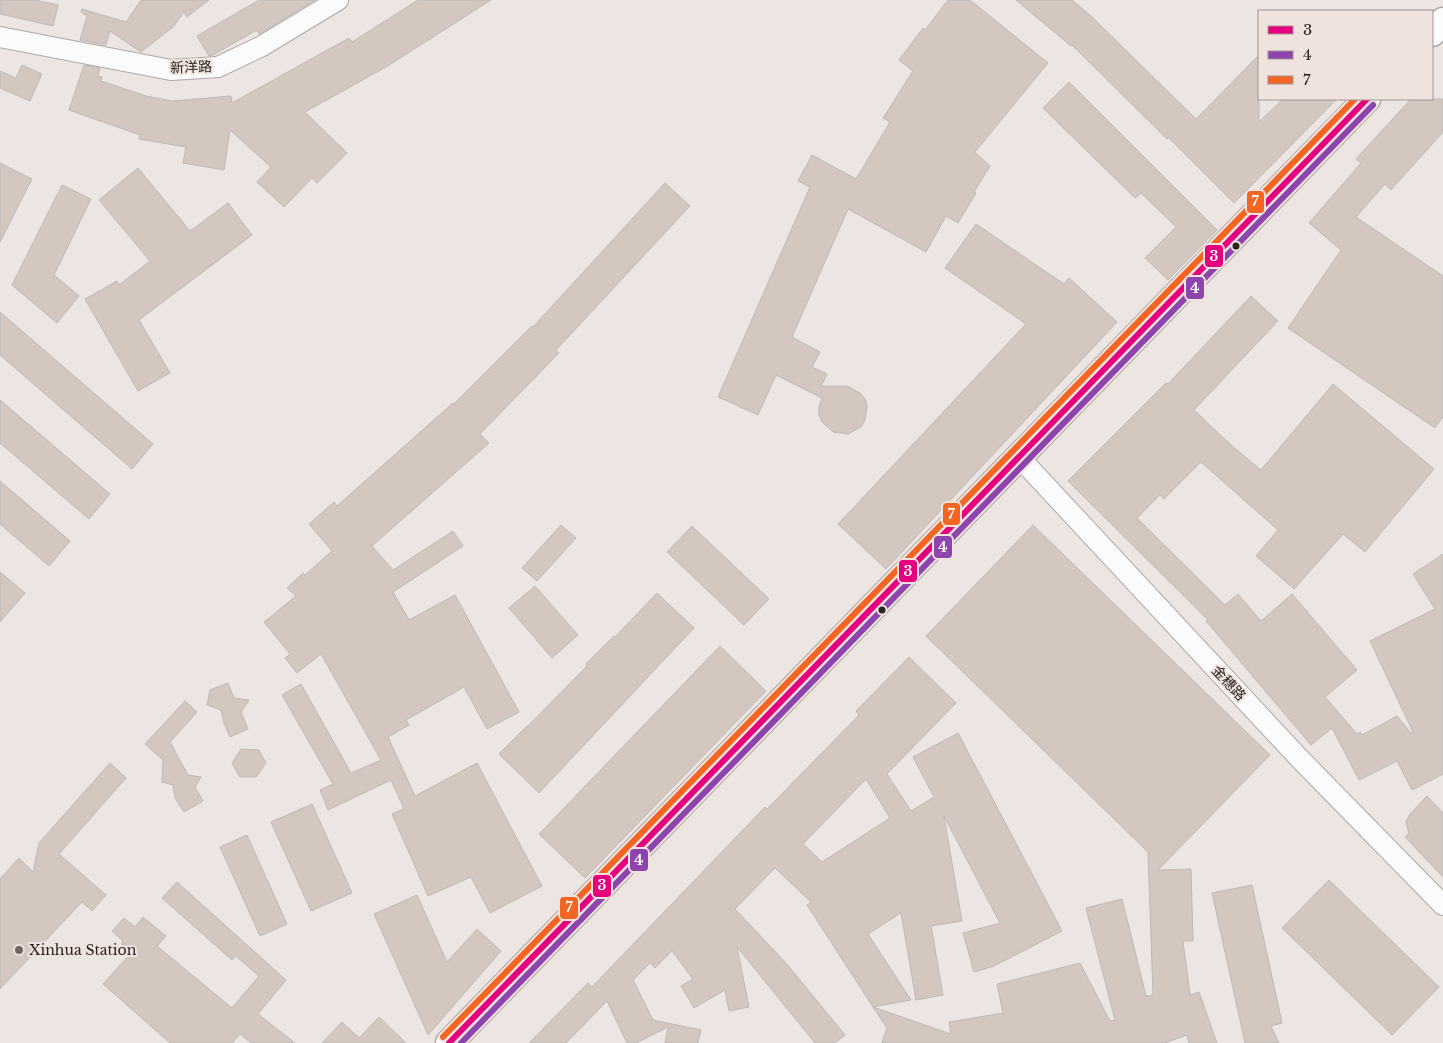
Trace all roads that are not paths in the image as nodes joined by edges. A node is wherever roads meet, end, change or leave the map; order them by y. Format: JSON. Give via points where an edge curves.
{"nodes":[{"id":1,"x":338,"y":0,"type":"edge"},
{"id":2,"x":1443,"y":21,"type":"edge"},
{"id":3,"x":1433,"y":32,"type":"edge"},
{"id":4,"x":0,"y":37,"type":"edge"},
{"id":5,"x":1366,"y":100,"type":"edge"},
{"id":6,"x":1019,"y":457,"type":"junction"},
{"id":7,"x":1443,"y":905,"type":"edge"},
{"id":8,"x":449,"y":1043,"type":"edge"}],
"edges":[{"from":1,"to":4,"type":"street","name":"新洋路","via":[[262,46],[218,67],[172,70]]},
{"from":2,"to":3,"type":"main road"},
{"from":5,"to":6,"type":"main road"},
{"from":6,"to":7,"type":"street","name":"金穗路","via":[[1299,758]]},
{"from":6,"to":8,"type":"main road"}]}
